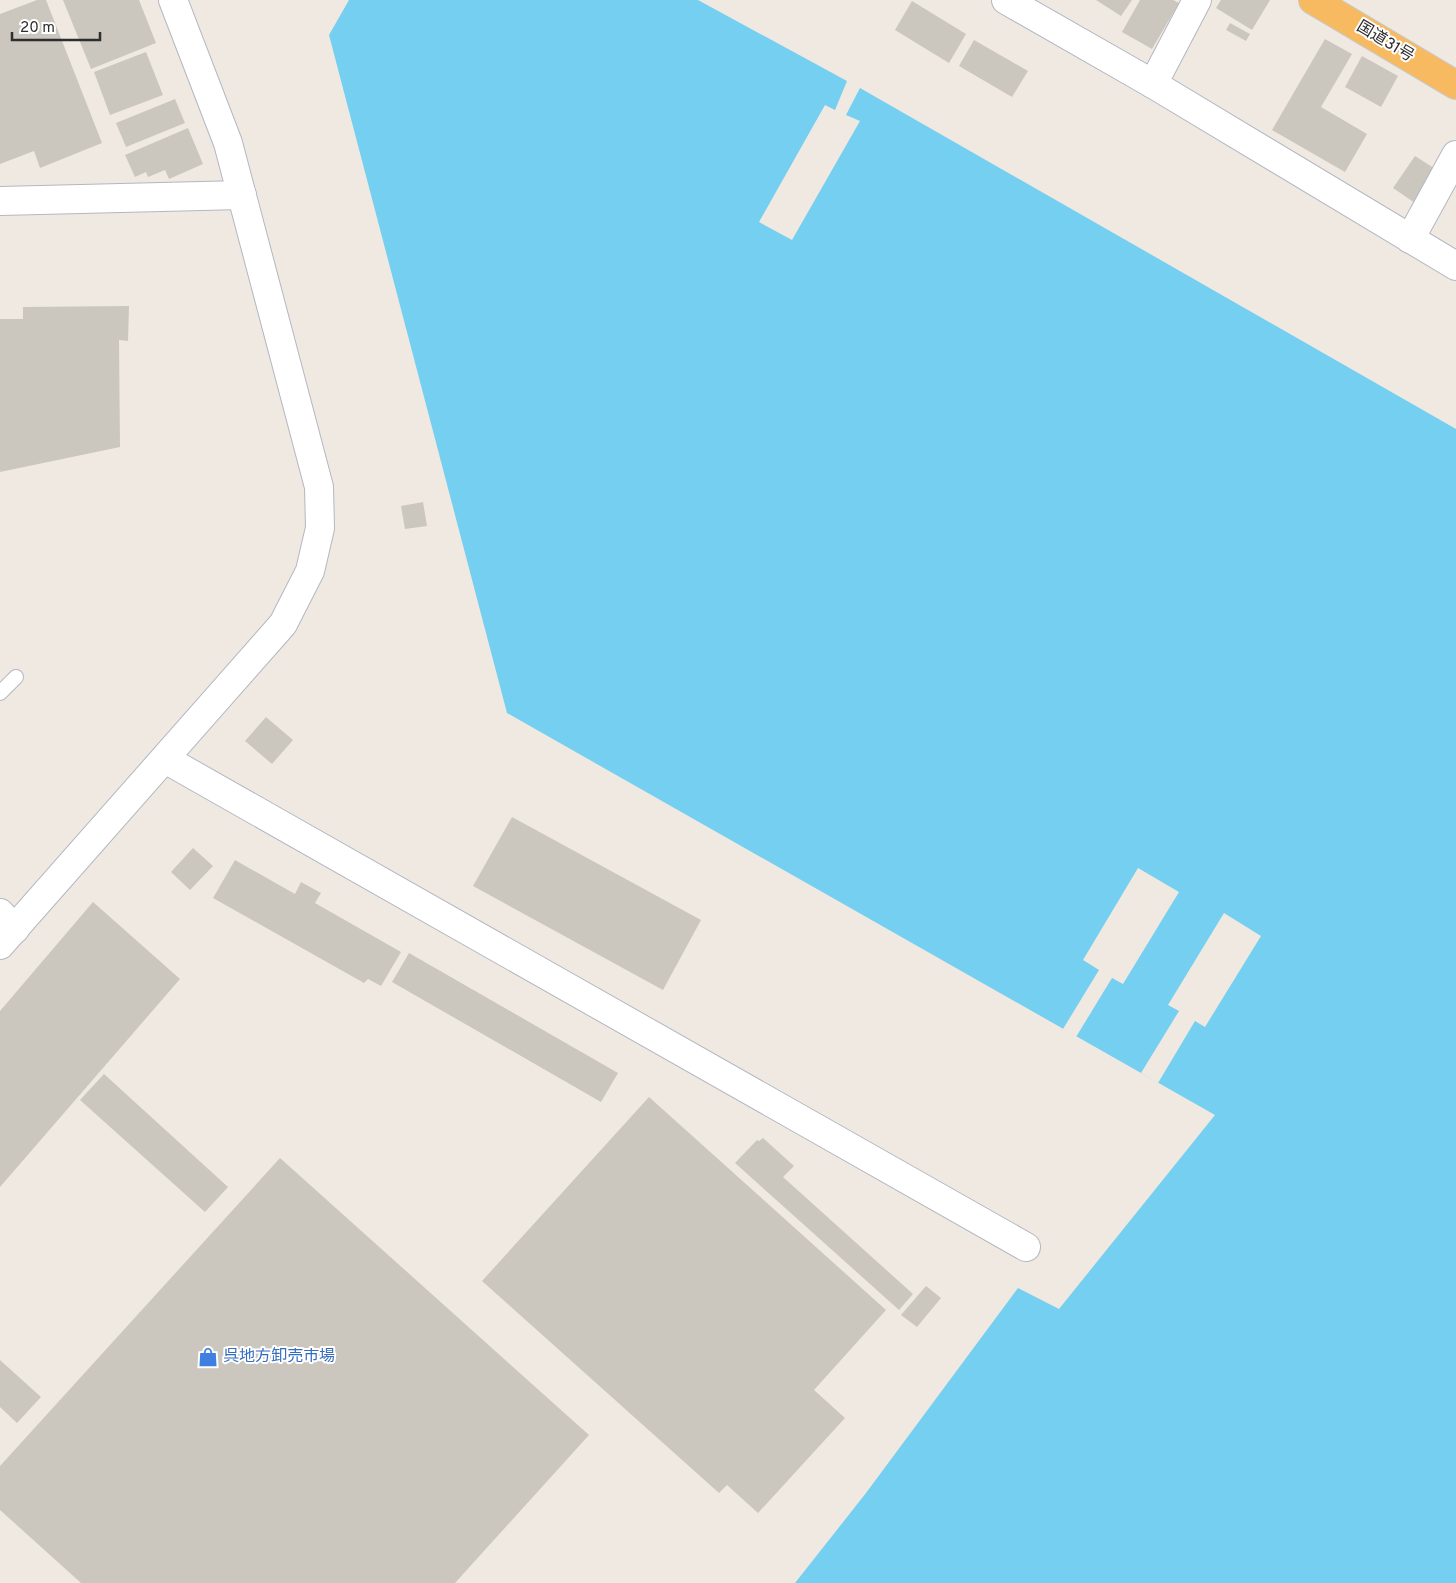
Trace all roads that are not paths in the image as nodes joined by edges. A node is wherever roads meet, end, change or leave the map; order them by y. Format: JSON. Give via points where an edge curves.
{"nodes":[{"id":1,"x":173,"y":0,"type":"edge"},
{"id":2,"x":1006,"y":0,"type":"edge"},
{"id":3,"x":1197,"y":0,"type":"edge"},
{"id":4,"x":1313,"y":0,"type":"edge"},
{"id":5,"x":1153,"y":84,"type":"junction"},
{"id":6,"x":1456,"y":85,"type":"edge"},
{"id":7,"x":1456,"y":156,"type":"edge"},
{"id":8,"x":242,"y":195,"type":"junction"},
{"id":9,"x":0,"y":201,"type":"edge"},
{"id":10,"x":1410,"y":239,"type":"junction"},
{"id":11,"x":1456,"y":266,"type":"edge"},
{"id":12,"x":16,"y":678,"type":"dead end"},
{"id":13,"x":0,"y":693,"type":"edge"},
{"id":14,"x":165,"y":759,"type":"junction"},
{"id":15,"x":5,"y":929,"type":"edge"},
{"id":16,"x":1026,"y":1247,"type":"dead end"}],
"edges":[{"from":1,"to":8,"type":"street","via":[[228,143]]},
{"from":2,"to":5,"type":"street"},
{"from":3,"to":5,"type":"street"},
{"from":4,"to":6,"type":"highway","name":"国道31号"},
{"from":5,"to":10,"type":"street"},
{"from":7,"to":10,"type":"street"},
{"from":8,"to":9,"type":"street"},
{"from":8,"to":14,"type":"street","via":[[319,487],[320,528],[310,571],[283,624]]},
{"from":10,"to":11,"type":"street"},
{"from":12,"to":13,"type":"lane"},
{"from":14,"to":15,"type":"street"},
{"from":14,"to":16,"type":"street"}]}
